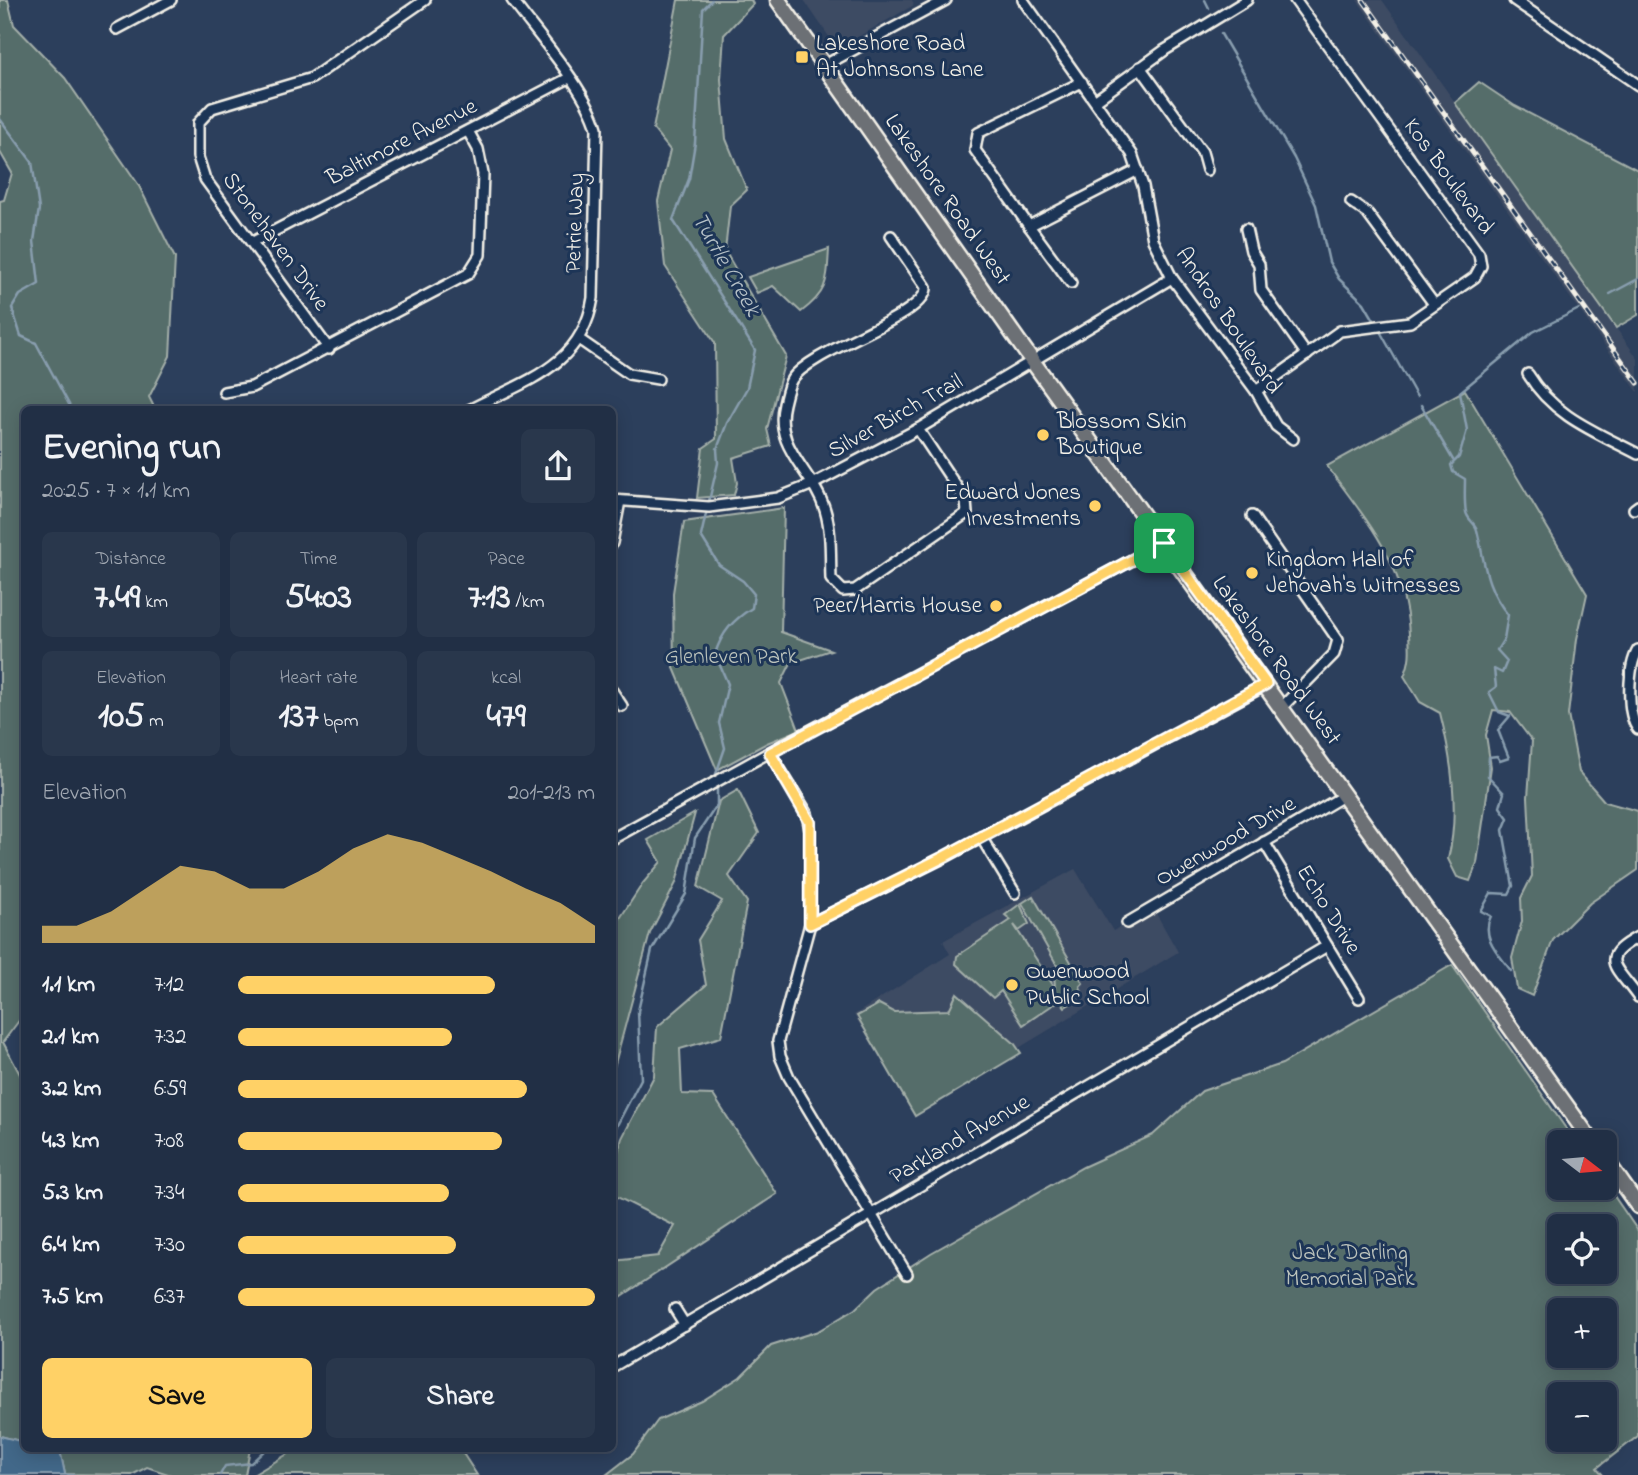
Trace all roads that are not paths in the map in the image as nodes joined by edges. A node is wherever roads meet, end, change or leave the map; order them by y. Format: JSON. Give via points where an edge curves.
{"nodes":[{"id":1,"x":171,"y":0,"type":"edge"},
{"id":2,"x":425,"y":0,"type":"edge"},
{"id":3,"x":512,"y":0,"type":"edge"},
{"id":4,"x":778,"y":0,"type":"edge"},
{"id":5,"x":946,"y":0,"type":"edge"},
{"id":6,"x":1023,"y":0,"type":"edge"},
{"id":7,"x":1247,"y":0,"type":"edge"},
{"id":8,"x":1295,"y":0,"type":"edge"},
{"id":9,"x":1514,"y":0,"type":"edge"},
{"id":10,"x":117,"y":29,"type":"dead end"},
{"id":11,"x":825,"y":65,"type":"junction"},
{"id":12,"x":1140,"y":67,"type":"junction"},
{"id":13,"x":569,"y":78,"type":"junction"},
{"id":14,"x":1082,"y":82,"type":"junction"},
{"id":15,"x":1638,"y":85,"type":"edge"},
{"id":16,"x":1096,"y":100,"type":"junction"},
{"id":17,"x":468,"y":131,"type":"junction"},
{"id":18,"x":1138,"y":170,"type":"junction"},
{"id":19,"x":1207,"y":170,"type":"dead end"},
{"id":20,"x":1351,"y":202,"type":"dead end"},
{"id":21,"x":1029,"y":226,"type":"junction"},
{"id":22,"x":1246,"y":229,"type":"dead end"},
{"id":23,"x":891,"y":236,"type":"dead end"},
{"id":24,"x":253,"y":242,"type":"junction"},
{"id":25,"x":1172,"y":278,"type":"junction"},
{"id":26,"x":1071,"y":284,"type":"dead end"},
{"id":27,"x":1434,"y":304,"type":"junction"},
{"id":28,"x":580,"y":340,"type":"junction"},
{"id":29,"x":330,"y":349,"type":"junction"},
{"id":30,"x":1307,"y":355,"type":"junction"},
{"id":31,"x":1032,"y":362,"type":"junction"},
{"id":32,"x":1528,"y":374,"type":"dead end"},
{"id":33,"x":658,"y":379,"type":"dead end"},
{"id":34,"x":1256,"y":391,"type":"junction"},
{"id":35,"x":224,"y":392,"type":"dead end"},
{"id":36,"x":477,"y":406,"type":"edge"},
{"id":37,"x":918,"y":429,"type":"junction"},
{"id":38,"x":1293,"y":439,"type":"dead end"},
{"id":39,"x":1638,"y":454,"type":"edge"},
{"id":40,"x":813,"y":484,"type":"junction"},
{"id":41,"x":616,"y":500,"type":"edge"},
{"id":42,"x":1252,"y":516,"type":"dead end"},
{"id":43,"x":1164,"y":543,"type":"junction"},
{"id":44,"x":1638,"y":650,"type":"edge"},
{"id":45,"x":1266,"y":684,"type":"junction"},
{"id":46,"x":616,"y":697,"type":"edge"},
{"id":47,"x":622,"y":706,"type":"dead end"},
{"id":48,"x":1282,"y":707,"type":"junction"},
{"id":49,"x":1638,"y":729,"type":"edge"},
{"id":50,"x":770,"y":753,"type":"junction"},
{"id":51,"x":1345,"y":795,"type":"junction"},
{"id":52,"x":616,"y":837,"type":"edge"},
{"id":53,"x":981,"y":837,"type":"junction"},
{"id":54,"x":1264,"y":842,"type":"junction"},
{"id":55,"x":1015,"y":893,"type":"dead end"},
{"id":56,"x":1127,"y":923,"type":"dead end"},
{"id":57,"x":810,"y":924,"type":"junction"},
{"id":58,"x":1638,"y":937,"type":"edge"},
{"id":59,"x":1327,"y":946,"type":"junction"},
{"id":60,"x":1638,"y":997,"type":"edge"},
{"id":61,"x":1359,"y":998,"type":"dead end"},
{"id":62,"x":1584,"y":1130,"type":"edge"},
{"id":63,"x":1617,"y":1176,"type":"edge"},
{"id":64,"x":1638,"y":1206,"type":"edge"},
{"id":65,"x":870,"y":1215,"type":"junction"},
{"id":66,"x":907,"y":1274,"type":"dead end"},
{"id":67,"x":675,"y":1308,"type":"dead end"},
{"id":68,"x":685,"y":1325,"type":"junction"},
{"id":69,"x":616,"y":1365,"type":"edge"}],
"edges":[{"from":1,"to":10,"type":"street"},
{"from":2,"to":24,"type":"street","name":"Stonehaven Drive","via":[[312,78],[203,114],[197,131],[201,169]]},
{"from":3,"to":13,"type":"street","name":"Petrie Way"},
{"from":4,"to":11,"type":"main road","name":"Lakeshore Road West"},
{"from":5,"to":11,"type":"street"},
{"from":6,"to":14,"type":"street","name":"Andros Boulevard"},
{"from":7,"to":12,"type":"street"},
{"from":8,"to":27,"type":"street","name":"Kos Boulevard","via":[[1479,254],[1481,266],[1475,277]]},
{"from":9,"to":15,"type":"street"},
{"from":11,"to":31,"type":"main road","name":"Lakeshore Road West"},
{"from":12,"to":16,"type":"street"},
{"from":12,"to":19,"type":"street","via":[[1202,152]]},
{"from":13,"to":17,"type":"street","name":"Baltimore Avenue"},
{"from":13,"to":28,"type":"street","name":"Petrie Way","via":[[594,116],[599,141],[593,298]]},
{"from":14,"to":16,"type":"street","name":"Andros Boulevard"},
{"from":14,"to":21,"type":"street","via":[[975,138],[975,150]]},
{"from":16,"to":18,"type":"street","name":"Andros Boulevard"},
{"from":17,"to":24,"type":"street","name":"Baltimore Avenue"},
{"from":17,"to":29,"type":"street","via":[[483,174],[476,265],[461,279]]},
{"from":18,"to":21,"type":"street"},
{"from":18,"to":25,"type":"street","name":"Andros Boulevard","via":[[1153,240]]},
{"from":20,"to":27,"type":"street","via":[[1367,213]]},
{"from":21,"to":26,"type":"street"},
{"from":22,"to":30,"type":"street","via":[[1259,264],[1261,290]]},
{"from":23,"to":40,"type":"street","via":[[926,287],[924,298],[813,359],[792,379],[786,396],[779,421],[783,439]]},
{"from":24,"to":29,"type":"street","name":"Stonehaven Drive"},
{"from":25,"to":31,"type":"street","name":"Silver Birch Trail"},
{"from":25,"to":34,"type":"street","name":"Andros Boulevard"},
{"from":27,"to":30,"type":"street","name":"Kos Boulevard","via":[[1410,323],[1340,331]]},
{"from":28,"to":33,"type":"street","via":[[629,374]]},
{"from":28,"to":36,"type":"street","name":"Petrie Way","via":[[561,361]]},
{"from":29,"to":35,"type":"street","via":[[252,387]]},
{"from":30,"to":34,"type":"street","name":"Kos Boulevard"},
{"from":31,"to":37,"type":"street","name":"Silver Birch Trail"},
{"from":31,"to":43,"type":"main road","name":"Lakeshore Road West"},
{"from":32,"to":39,"type":"street","via":[[1560,412]]},
{"from":34,"to":38,"type":"street","name":"Andros Boulevard","via":[[1276,426]]},
{"from":37,"to":40,"type":"street","name":"Silver Birch Trail"},
{"from":37,"to":40,"type":"street","via":[[966,501],[967,513],[855,590],[843,591],[831,579],[831,534]]},
{"from":40,"to":41,"type":"street","name":"Silver Birch Trail","via":[[778,498],[722,506],[685,508]]},
{"from":42,"to":48,"type":"street","via":[[1338,640],[1334,654]]},
{"from":43,"to":45,"type":"main road","name":"Lakeshore Road West"},
{"from":43,"to":50,"type":"street"},
{"from":44,"to":49,"type":"street","via":[[1630,679],[1633,722]]},
{"from":45,"to":48,"type":"main road","name":"Lakeshore Road West"},
{"from":45,"to":53,"type":"street"},
{"from":46,"to":47,"type":"street"},
{"from":48,"to":51,"type":"main road","name":"Lakeshore Road West"},
{"from":50,"to":52,"type":"street"},
{"from":50,"to":57,"type":"street","via":[[810,822]]},
{"from":51,"to":54,"type":"street","name":"Owenwood Drive"},
{"from":51,"to":62,"type":"main road","name":"Lakeshore Road West"},
{"from":53,"to":55,"type":"street"},
{"from":53,"to":57,"type":"street"},
{"from":54,"to":56,"type":"street","name":"Owenwood Drive"},
{"from":54,"to":59,"type":"street","name":"Echo Drive"},
{"from":57,"to":65,"type":"street","via":[[778,1041],[780,1056]]},
{"from":58,"to":60,"type":"street","via":[[1613,955]]},
{"from":59,"to":61,"type":"street","name":"Echo Drive"},
{"from":59,"to":65,"type":"street","name":"Parkland Avenue"},
{"from":63,"to":64,"type":"main road"},
{"from":65,"to":66,"type":"street"},
{"from":65,"to":68,"type":"street","name":"Parkland Avenue"},
{"from":67,"to":68,"type":"street"},
{"from":68,"to":69,"type":"street","name":"Parkland Avenue"}]}
